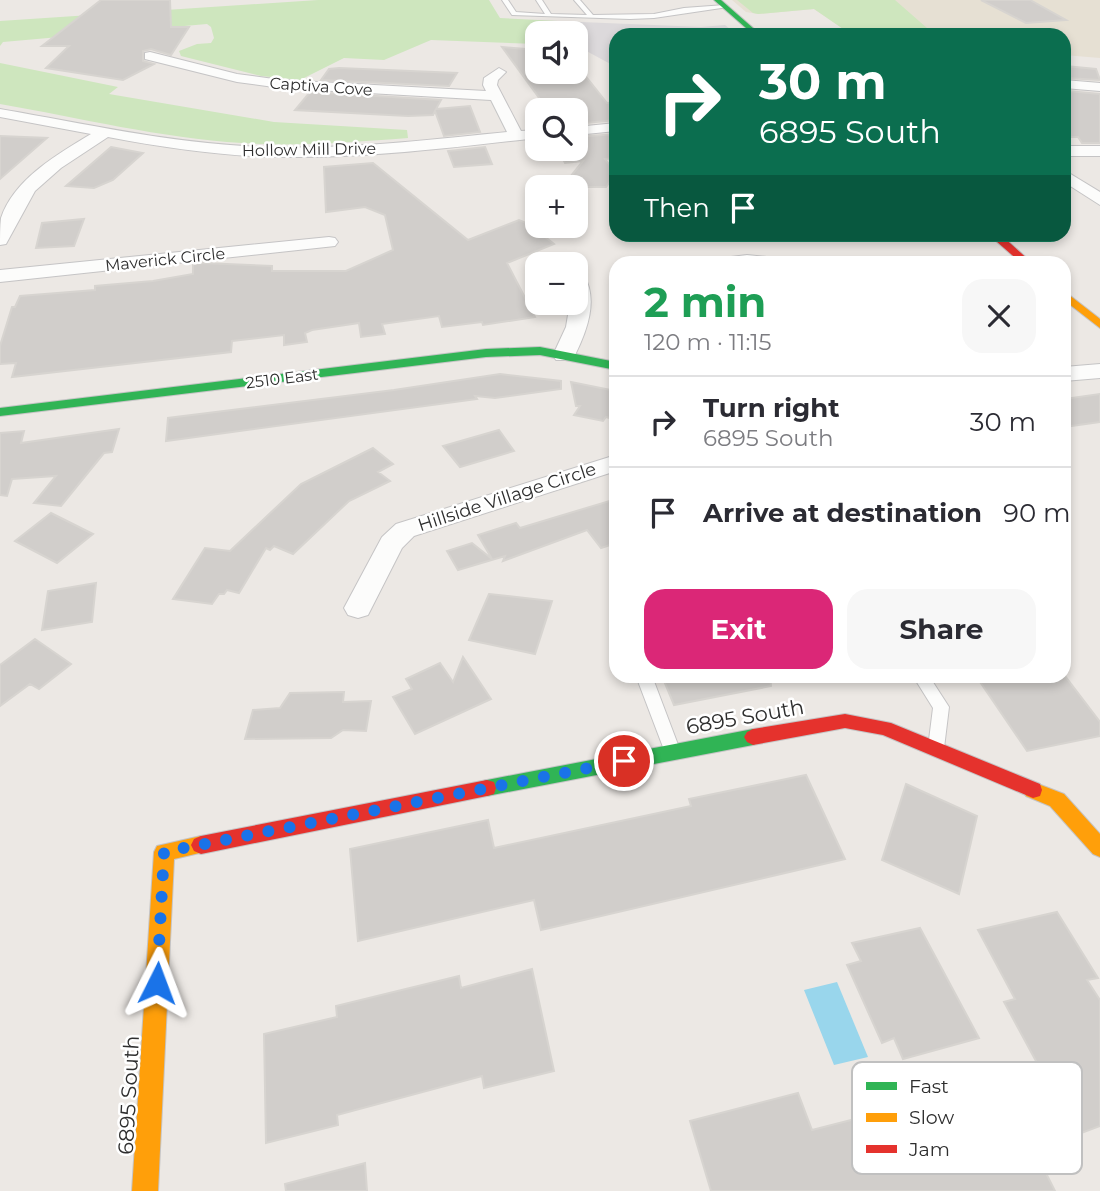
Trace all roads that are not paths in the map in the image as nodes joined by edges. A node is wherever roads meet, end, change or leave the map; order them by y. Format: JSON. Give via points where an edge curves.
{"nodes":[{"id":1,"x":505,"y":0,"type":"edge"},
{"id":2,"x":539,"y":0,"type":"edge"},
{"id":3,"x":577,"y":0,"type":"edge"},
{"id":4,"x":721,"y":4,"type":"edge"},
{"id":5,"x":550,"y":15,"type":"junction"},
{"id":6,"x":591,"y":16,"type":"junction"},
{"id":7,"x":750,"y":28,"type":"edge"},
{"id":8,"x":150,"y":56,"type":"dead end"},
{"id":9,"x":499,"y":72,"type":"dead end"},
{"id":10,"x":1071,"y":85,"type":"edge"},
{"id":11,"x":1100,"y":87,"type":"edge"},
{"id":12,"x":495,"y":96,"type":"junction"},
{"id":13,"x":0,"y":113,"type":"edge"},
{"id":14,"x":609,"y":128,"type":"edge"},
{"id":15,"x":588,"y":130,"type":"edge"},
{"id":16,"x":106,"y":132,"type":"junction"},
{"id":17,"x":525,"y":135,"type":"edge"},
{"id":18,"x":516,"y":136,"type":"junction"},
{"id":19,"x":1071,"y":151,"type":"edge"},
{"id":20,"x":1100,"y":151,"type":"edge"},
{"id":21,"x":1071,"y":179,"type":"edge"},
{"id":22,"x":1100,"y":200,"type":"edge"},
{"id":23,"x":0,"y":240,"type":"edge"},
{"id":24,"x":329,"y":242,"type":"dead end"},
{"id":25,"x":1002,"y":242,"type":"edge"},
{"id":26,"x":1019,"y":256,"type":"edge"},
{"id":27,"x":0,"y":276,"type":"edge"},
{"id":28,"x":1071,"y":300,"type":"edge"},
{"id":29,"x":581,"y":315,"type":"edge"},
{"id":30,"x":1100,"y":325,"type":"edge"},
{"id":31,"x":564,"y":355,"type":"junction"},
{"id":32,"x":609,"y":365,"type":"edge"},
{"id":33,"x":1100,"y":372,"type":"edge"},
{"id":34,"x":1071,"y":374,"type":"edge"},
{"id":35,"x":0,"y":412,"type":"edge"},
{"id":36,"x":609,"y":465,"type":"edge"},
{"id":37,"x":358,"y":608,"type":"dead end"},
{"id":38,"x":647,"y":683,"type":"edge"},
{"id":39,"x":926,"y":683,"type":"edge"},
{"id":40,"x":936,"y":748,"type":"junction"},
{"id":41,"x":673,"y":751,"type":"junction"},
{"id":42,"x":1100,"y":848,"type":"edge"},
{"id":43,"x":145,"y":1191,"type":"edge"}],
"edges":[{"from":1,"to":5,"type":"lane","via":[[514,14]]},
{"from":2,"to":5,"type":"lane"},
{"from":3,"to":6,"type":"lane"},
{"from":4,"to":6,"type":"lane","via":[[680,13]]},
{"from":4,"to":7,"type":"street"},
{"from":5,"to":6,"type":"lane"},
{"from":8,"to":12,"type":"street","name":"Captiva Cove","via":[[281,84]]},
{"from":9,"to":12,"type":"street","via":[[491,78]]},
{"from":10,"to":11,"type":"street"},
{"from":12,"to":18,"type":"street"},
{"from":13,"to":16,"type":"street","name":"Hollow Mill Drive"},
{"from":14,"to":15,"type":"street"},
{"from":16,"to":18,"type":"street","name":"Hollow Mill Drive","via":[[186,146],[263,152],[338,151]]},
{"from":16,"to":23,"type":"street","via":[[38,177],[14,207]]},
{"from":17,"to":18,"type":"street","name":"Hollow Mill Drive"},
{"from":19,"to":20,"type":"street"},
{"from":21,"to":22,"type":"street"},
{"from":24,"to":27,"type":"street","name":"Maverick Circle"},
{"from":25,"to":26,"type":"street"},
{"from":28,"to":30,"type":"street"},
{"from":29,"to":31,"type":"street"},
{"from":31,"to":32,"type":"street","name":"2510 East"},
{"from":31,"to":35,"type":"street","name":"2510 East","via":[[486,353]]},
{"from":33,"to":34,"type":"street"},
{"from":36,"to":37,"type":"street","name":"Hillside Village Circle","via":[[405,530],[391,543]]},
{"from":38,"to":41,"type":"lane"},
{"from":39,"to":40,"type":"lane","via":[[941,707]]},
{"from":40,"to":41,"type":"street","name":"6895 South","via":[[885,728],[845,721]]},
{"from":40,"to":42,"type":"street","name":"6895 South","via":[[1057,800]]},
{"from":41,"to":43,"type":"street","name":"6895 South","via":[[164,852]]}]}
